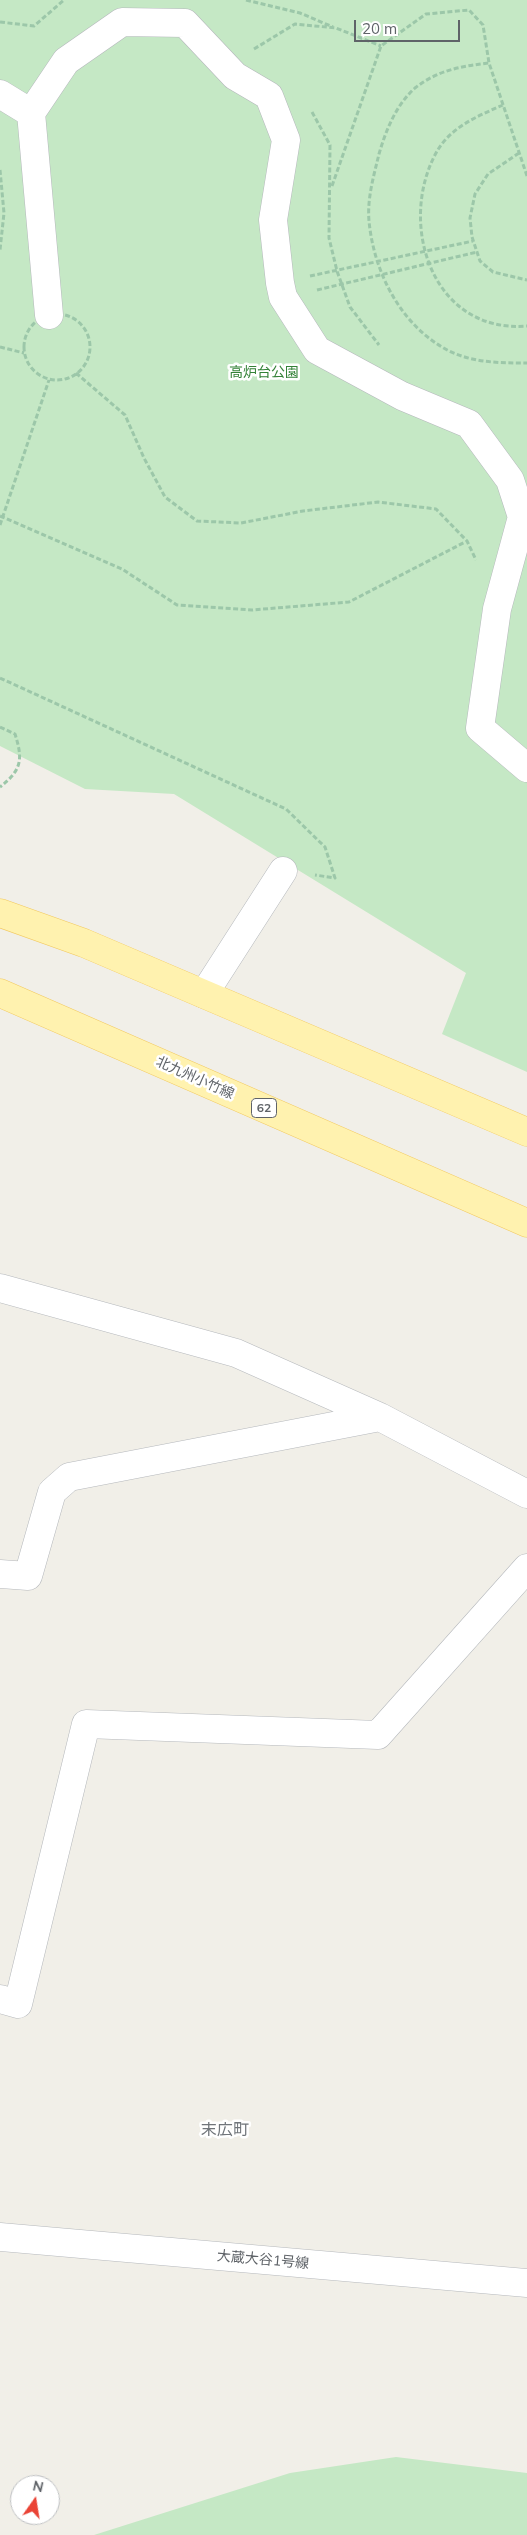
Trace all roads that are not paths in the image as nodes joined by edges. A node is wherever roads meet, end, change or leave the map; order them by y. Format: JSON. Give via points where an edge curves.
{"nodes":[{"id":1,"x":0,"y":94,"type":"edge"},
{"id":2,"x":32,"y":113,"type":"junction"},
{"id":3,"x":49,"y":315,"type":"dead end"},
{"id":4,"x":527,"y":768,"type":"edge"},
{"id":5,"x":283,"y":871,"type":"road end"},
{"id":6,"x":0,"y":912,"type":"edge"},
{"id":7,"x":0,"y":993,"type":"edge"},
{"id":8,"x":204,"y":994,"type":"junction"},
{"id":9,"x":527,"y":1132,"type":"edge"},
{"id":10,"x":527,"y":1223,"type":"edge"},
{"id":11,"x":0,"y":1288,"type":"edge"},
{"id":12,"x":380,"y":1417,"type":"junction"},
{"id":13,"x":527,"y":1494,"type":"edge"},
{"id":14,"x":527,"y":1568,"type":"edge"},
{"id":15,"x":0,"y":1574,"type":"edge"},
{"id":16,"x":0,"y":1999,"type":"edge"},
{"id":17,"x":0,"y":2237,"type":"edge"},
{"id":18,"x":527,"y":2282,"type":"edge"}],
"edges":[{"from":1,"to":2,"type":"street"},
{"from":2,"to":3,"type":"street"},
{"from":2,"to":4,"type":"street","via":[[66,61],[122,22],[185,23],[235,76],[269,96],[286,140],[273,220],[282,290],[318,350],[402,396],[469,424],[510,480],[522,517],[497,609],[480,728]]},
{"from":5,"to":8,"type":"street"},
{"from":6,"to":8,"type":"main road","via":[[84,943]]},
{"from":7,"to":10,"type":"main road","name":"北九州小竹線","number":"62"},
{"from":8,"to":9,"type":"main road"},
{"from":11,"to":12,"type":"street","via":[[236,1353]]},
{"from":12,"to":13,"type":"street"},
{"from":12,"to":15,"type":"street","via":[[69,1477],[52,1492],[28,1576]]},
{"from":14,"to":16,"type":"street","via":[[378,1735],[86,1724],[18,2004]]},
{"from":17,"to":18,"type":"street","name":"大蔵大谷1号線"}]}
